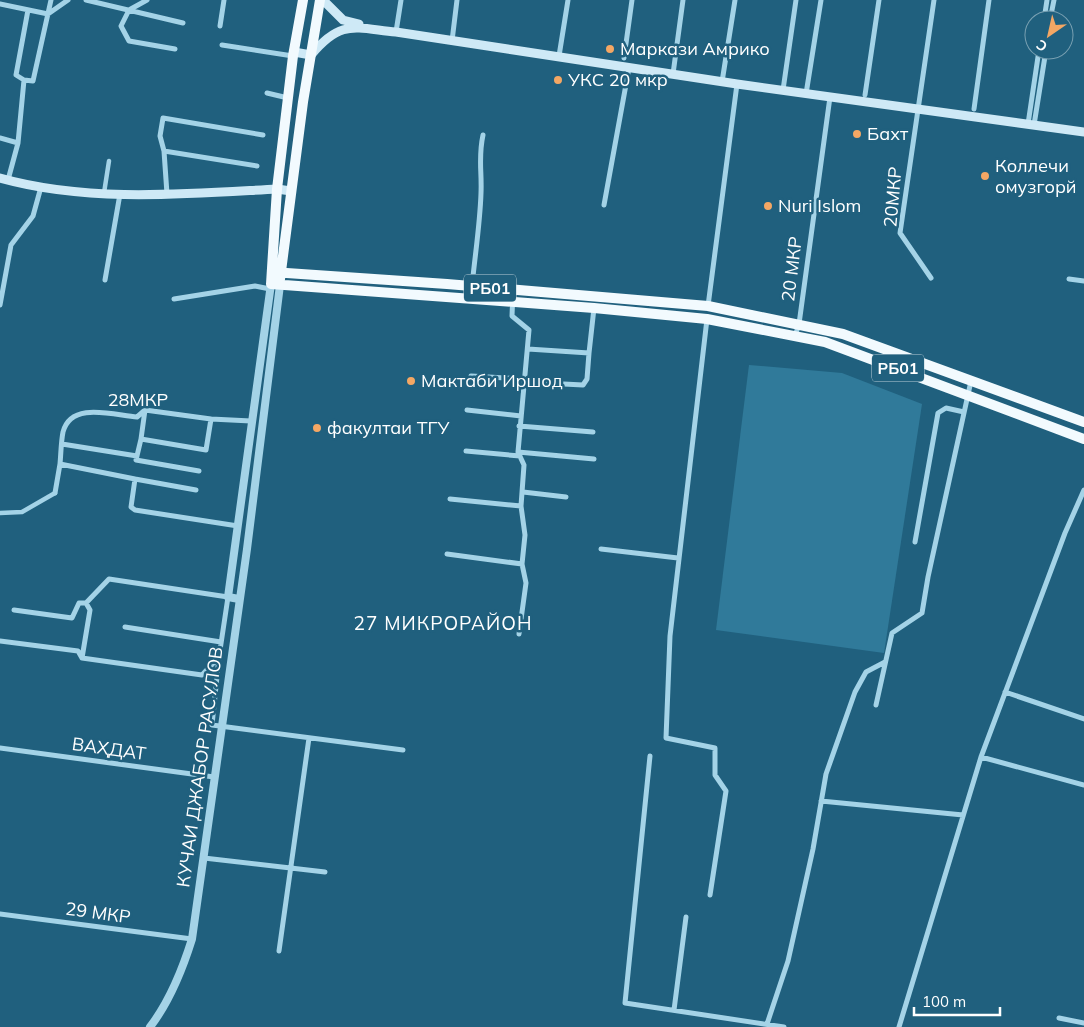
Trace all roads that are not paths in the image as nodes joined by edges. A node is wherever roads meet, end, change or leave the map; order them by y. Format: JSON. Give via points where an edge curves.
{"nodes":[{"id":1,"x":51,"y":0,"type":"edge"},
{"id":2,"x":68,"y":0,"type":"edge"},
{"id":3,"x":86,"y":0,"type":"edge"},
{"id":4,"x":147,"y":0,"type":"edge"},
{"id":5,"x":224,"y":0,"type":"edge"},
{"id":6,"x":303,"y":0,"type":"edge"},
{"id":7,"x":322,"y":0,"type":"edge"},
{"id":8,"x":400,"y":0,"type":"edge"},
{"id":9,"x":457,"y":0,"type":"edge"},
{"id":10,"x":568,"y":0,"type":"edge"},
{"id":11,"x":632,"y":0,"type":"edge"},
{"id":12,"x":683,"y":0,"type":"edge"},
{"id":13,"x":735,"y":0,"type":"edge"},
{"id":14,"x":796,"y":0,"type":"edge"},
{"id":15,"x":821,"y":0,"type":"edge"},
{"id":16,"x":879,"y":0,"type":"edge"},
{"id":17,"x":934,"y":0,"type":"edge"},
{"id":18,"x":989,"y":0,"type":"edge"},
{"id":19,"x":0,"y":4,"type":"edge"},
{"id":20,"x":28,"y":10,"type":"junction"},
{"id":21,"x":129,"y":10,"type":"junction"},
{"id":22,"x":48,"y":14,"type":"junction"},
{"id":23,"x":183,"y":23,"type":"dead end"},
{"id":24,"x":220,"y":26,"type":"dead end"},
{"id":25,"x":396,"y":32,"type":"junction"},
{"id":26,"x":452,"y":40,"type":"junction"},
{"id":27,"x":222,"y":45,"type":"dead end"},
{"id":28,"x":175,"y":49,"type":"dead end"},
{"id":29,"x":311,"y":54,"type":"junction"},
{"id":30,"x":291,"y":55,"type":"junction"},
{"id":31,"x":559,"y":56,"type":"junction"},
{"id":32,"x":624,"y":58,"type":"dead end"},
{"id":33,"x":1038,"y":60,"type":"edge"},
{"id":34,"x":1044,"y":60,"type":"edge"},
{"id":35,"x":629,"y":70,"type":"junction"},
{"id":36,"x":673,"y":74,"type":"junction"},
{"id":37,"x":24,"y":80,"type":"junction"},
{"id":38,"x":722,"y":82,"type":"junction"},
{"id":39,"x":737,"y":84,"type":"junction"},
{"id":40,"x":783,"y":90,"type":"junction"},
{"id":41,"x":267,"y":93,"type":"dead end"},
{"id":42,"x":806,"y":94,"type":"junction"},
{"id":43,"x":865,"y":95,"type":"dead end"},
{"id":44,"x":288,"y":98,"type":"junction"},
{"id":45,"x":830,"y":98,"type":"junction"},
{"id":46,"x":918,"y":107,"type":"junction"},
{"id":47,"x":974,"y":109,"type":"dead end"},
{"id":48,"x":1031,"y":124,"type":"junction"},
{"id":49,"x":1084,"y":132,"type":"edge"},
{"id":50,"x":263,"y":135,"type":"dead end"},
{"id":51,"x":483,"y":135,"type":"dead end"},
{"id":52,"x":0,"y":138,"type":"edge"},
{"id":53,"x":18,"y":143,"type":"junction"},
{"id":54,"x":164,"y":150,"type":"junction"},
{"id":55,"x":109,"y":161,"type":"dead end"},
{"id":56,"x":256,"y":166,"type":"dead end"},
{"id":57,"x":4,"y":180,"type":"edge"},
{"id":58,"x":41,"y":187,"type":"junction"},
{"id":59,"x":277,"y":189,"type":"junction"},
{"id":60,"x":291,"y":191,"type":"junction"},
{"id":61,"x":104,"y":193,"type":"junction"},
{"id":62,"x":120,"y":194,"type":"junction"},
{"id":63,"x":167,"y":195,"type":"junction"},
{"id":64,"x":604,"y":205,"type":"dead end"},
{"id":65,"x":276,"y":272,"type":"junction"},
{"id":66,"x":931,"y":278,"type":"dead end"},
{"id":67,"x":1069,"y":279,"type":"dead end"},
{"id":68,"x":105,"y":280,"type":"dead end"},
{"id":69,"x":1084,"y":281,"type":"edge"},
{"id":70,"x":273,"y":286,"type":"junction"},
{"id":71,"x":472,"y":286,"type":"junction"},
{"id":72,"x":513,"y":290,"type":"junction"},
{"id":73,"x":174,"y":299,"type":"dead end"},
{"id":74,"x":512,"y":303,"type":"junction"},
{"id":75,"x":0,"y":305,"type":"edge"},
{"id":76,"x":708,"y":306,"type":"junction"},
{"id":77,"x":594,"y":308,"type":"junction"},
{"id":78,"x":707,"y":319,"type":"junction"},
{"id":79,"x":799,"y":324,"type":"junction"},
{"id":80,"x":795,"y":336,"type":"junction"},
{"id":81,"x":261,"y":349,"type":"junction"},
{"id":82,"x":528,"y":349,"type":"junction"},
{"id":83,"x":272,"y":351,"type":"junction"},
{"id":84,"x":589,"y":353,"type":"junction"},
{"id":85,"x":471,"y":376,"type":"dead end"},
{"id":86,"x":525,"y":380,"type":"junction"},
{"id":87,"x":972,"y":380,"type":"junction"},
{"id":88,"x":256,"y":383,"type":"junction"},
{"id":89,"x":267,"y":386,"type":"junction"},
{"id":90,"x":968,"y":394,"type":"junction"},
{"id":91,"x":145,"y":410,"type":"junction"},
{"id":92,"x":467,"y":410,"type":"dead end"},
{"id":93,"x":964,"y":412,"type":"junction"},
{"id":94,"x":521,"y":416,"type":"junction"},
{"id":95,"x":211,"y":419,"type":"junction"},
{"id":96,"x":251,"y":421,"type":"junction"},
{"id":97,"x":1084,"y":422,"type":"edge"},
{"id":98,"x":519,"y":426,"type":"junction"},
{"id":99,"x":592,"y":432,"type":"dead end"},
{"id":100,"x":1084,"y":439,"type":"edge"},
{"id":101,"x":141,"y":440,"type":"junction"},
{"id":102,"x":62,"y":444,"type":"junction"},
{"id":103,"x":466,"y":451,"type":"dead end"},
{"id":104,"x":519,"y":454,"type":"junction"},
{"id":105,"x":137,"y":456,"type":"junction"},
{"id":106,"x":594,"y":459,"type":"dead end"},
{"id":107,"x":60,"y":464,"type":"junction"},
{"id":108,"x":199,"y":471,"type":"dead end"},
{"id":109,"x":135,"y":479,"type":"junction"},
{"id":110,"x":196,"y":490,"type":"dead end"},
{"id":111,"x":1084,"y":490,"type":"edge"},
{"id":112,"x":523,"y":492,"type":"junction"},
{"id":113,"x":55,"y":493,"type":"joint"},
{"id":114,"x":566,"y":496,"type":"dead end"},
{"id":115,"x":450,"y":499,"type":"dead end"},
{"id":116,"x":521,"y":506,"type":"junction"},
{"id":117,"x":0,"y":513,"type":"edge"},
{"id":118,"x":238,"y":526,"type":"junction"},
{"id":119,"x":915,"y":542,"type":"dead end"},
{"id":120,"x":601,"y":549,"type":"dead end"},
{"id":121,"x":447,"y":554,"type":"dead end"},
{"id":122,"x":678,"y":558,"type":"junction"},
{"id":123,"x":522,"y":564,"type":"junction"},
{"id":124,"x":228,"y":597,"type":"junction"},
{"id":125,"x":239,"y":599,"type":"junction"},
{"id":126,"x":86,"y":604,"type":"junction"},
{"id":127,"x":14,"y":610,"type":"dead end"},
{"id":128,"x":125,"y":627,"type":"dead end"},
{"id":129,"x":519,"y":634,"type":"dead end"},
{"id":130,"x":0,"y":641,"type":"edge"},
{"id":131,"x":221,"y":642,"type":"junction"},
{"id":132,"x":219,"y":657,"type":"junction"},
{"id":133,"x":82,"y":658,"type":"junction"},
{"id":134,"x":885,"y":662,"type":"junction"},
{"id":135,"x":1005,"y":692,"type":"junction"},
{"id":136,"x":876,"y":705,"type":"dead end"},
{"id":137,"x":1084,"y":719,"type":"edge"},
{"id":138,"x":221,"y":728,"type":"junction"},
{"id":139,"x":309,"y":738,"type":"junction"},
{"id":140,"x":0,"y":748,"type":"edge"},
{"id":141,"x":403,"y":750,"type":"dead end"},
{"id":142,"x":650,"y":756,"type":"dead end"},
{"id":143,"x":980,"y":757,"type":"junction"},
{"id":144,"x":214,"y":777,"type":"junction"},
{"id":145,"x":1084,"y":786,"type":"edge"},
{"id":146,"x":821,"y":801,"type":"junction"},
{"id":147,"x":963,"y":815,"type":"junction"},
{"id":148,"x":204,"y":858,"type":"junction"},
{"id":149,"x":291,"y":867,"type":"junction"},
{"id":150,"x":325,"y":872,"type":"dead end"},
{"id":151,"x":710,"y":895,"type":"dead end"},
{"id":152,"x":0,"y":914,"type":"edge"},
{"id":153,"x":686,"y":917,"type":"dead end"},
{"id":154,"x":192,"y":940,"type":"junction"},
{"id":155,"x":279,"y":951,"type":"dead end"},
{"id":156,"x":674,"y":1010,"type":"junction"},
{"id":157,"x":1059,"y":1018,"type":"dead end"},
{"id":158,"x":1084,"y":1023,"type":"edge"},
{"id":159,"x":766,"y":1024,"type":"junction"},
{"id":160,"x":150,"y":1027,"type":"edge"},
{"id":161,"x":784,"y":1027,"type":"edge"},
{"id":162,"x":899,"y":1027,"type":"edge"}],
"edges":[{"from":1,"to":22,"type":"street"},
{"from":2,"to":22,"type":"street"},
{"from":3,"to":21,"type":"street"},
{"from":4,"to":21,"type":"street"},
{"from":5,"to":24,"type":"street"},
{"from":6,"to":30,"type":"highway"},
{"from":7,"to":25,"type":"main road","via":[[343,20]]},
{"from":7,"to":29,"type":"highway"},
{"from":8,"to":25,"type":"street"},
{"from":9,"to":26,"type":"street"},
{"from":10,"to":31,"type":"street"},
{"from":11,"to":32,"type":"street"},
{"from":12,"to":36,"type":"street"},
{"from":13,"to":38,"type":"street"},
{"from":14,"to":40,"type":"street"},
{"from":15,"to":42,"type":"street"},
{"from":16,"to":43,"type":"street"},
{"from":17,"to":46,"type":"street","name":"20МКР"},
{"from":18,"to":47,"type":"street"},
{"from":19,"to":20,"type":"street"},
{"from":20,"to":22,"type":"street"},
{"from":20,"to":37,"type":"street","via":[[16,75]]},
{"from":21,"to":23,"type":"street"},
{"from":21,"to":28,"type":"street","via":[[121,26],[128,41]]},
{"from":22,"to":37,"type":"street","via":[[33,81]]},
{"from":25,"to":26,"type":"main road"},
{"from":25,"to":29,"type":"main road","via":[[340,29]]},
{"from":26,"to":31,"type":"main road"},
{"from":27,"to":30,"type":"street"},
{"from":29,"to":30,"type":"main road"},
{"from":29,"to":60,"type":"highway"},
{"from":30,"to":44,"type":"highway"},
{"from":31,"to":35,"type":"main road"},
{"from":33,"to":48,"type":"street"},
{"from":34,"to":48,"type":"street"},
{"from":35,"to":36,"type":"main road"},
{"from":35,"to":64,"type":"street"},
{"from":36,"to":38,"type":"main road"},
{"from":37,"to":53,"type":"street"},
{"from":38,"to":39,"type":"main road"},
{"from":39,"to":40,"type":"main road"},
{"from":39,"to":76,"type":"street"},
{"from":40,"to":42,"type":"main road"},
{"from":41,"to":44,"type":"street"},
{"from":42,"to":45,"type":"main road"},
{"from":44,"to":59,"type":"highway"},
{"from":45,"to":46,"type":"main road"},
{"from":45,"to":79,"type":"street","name":"20 МКР"},
{"from":46,"to":48,"type":"main road"},
{"from":46,"to":66,"type":"street","name":"20МКР","via":[[900,233]]},
{"from":48,"to":49,"type":"main road"},
{"from":50,"to":54,"type":"street","via":[[163,118],[160,136]]},
{"from":51,"to":71,"type":"street","via":[[479,154],[482,188]]},
{"from":52,"to":53,"type":"street"},
{"from":53,"to":57,"type":"street"},
{"from":54,"to":56,"type":"street"},
{"from":54,"to":63,"type":"street"},
{"from":55,"to":61,"type":"street"},
{"from":57,"to":58,"type":"main road"},
{"from":58,"to":61,"type":"main road"},
{"from":58,"to":75,"type":"street","via":[[33,216],[10,245]]},
{"from":59,"to":60,"type":"main road"},
{"from":59,"to":63,"type":"main road"},
{"from":59,"to":65,"type":"highway"},
{"from":60,"to":65,"type":"highway"},
{"from":61,"to":62,"type":"main road"},
{"from":62,"to":63,"type":"main road"},
{"from":62,"to":68,"type":"street"},
{"from":65,"to":70,"type":"highway"},
{"from":65,"to":71,"type":"highway","number":"РБ01"},
{"from":67,"to":69,"type":"street"},
{"from":70,"to":73,"type":"street"},
{"from":70,"to":74,"type":"highway","number":"РБ01"},
{"from":70,"to":81,"type":"street"},
{"from":70,"to":83,"type":"street","name":"КУЧАИ ДЖАБОР РАСУЛОВ"},
{"from":71,"to":72,"type":"highway","number":"РБ01"},
{"from":72,"to":74,"type":"street"},
{"from":72,"to":76,"type":"highway","number":"РБ01"},
{"from":74,"to":77,"type":"highway","number":"РБ01"},
{"from":74,"to":82,"type":"street","via":[[512,316],[529,330]]},
{"from":76,"to":79,"type":"highway","number":"РБ01"},
{"from":77,"to":78,"type":"highway","number":"РБ01"},
{"from":77,"to":84,"type":"street"},
{"from":78,"to":80,"type":"highway","number":"РБ01"},
{"from":78,"to":122,"type":"street"},
{"from":79,"to":80,"type":"street","name":"20 МКР"},
{"from":79,"to":87,"type":"highway","number":"РБ01","via":[[843,334]]},
{"from":80,"to":90,"type":"highway","number":"РБ01","via":[[825,342]]},
{"from":81,"to":83,"type":"street"},
{"from":81,"to":88,"type":"street"},
{"from":82,"to":84,"type":"street"},
{"from":82,"to":86,"type":"street"},
{"from":83,"to":89,"type":"street","name":"КУЧАИ ДЖАБОР РАСУЛОВ"},
{"from":84,"to":86,"type":"street","via":[[587,379],[583,385]]},
{"from":85,"to":86,"type":"street"},
{"from":86,"to":94,"type":"street"},
{"from":87,"to":90,"type":"street"},
{"from":87,"to":97,"type":"highway","number":"РБ01"},
{"from":88,"to":89,"type":"street"},
{"from":88,"to":96,"type":"street"},
{"from":89,"to":125,"type":"street","name":"КУЧАИ ДЖАБОР РАСУЛОВ"},
{"from":90,"to":93,"type":"street"},
{"from":90,"to":100,"type":"highway","number":"РБ01"},
{"from":91,"to":95,"type":"street","name":"28МКР"},
{"from":91,"to":101,"type":"street"},
{"from":91,"to":102,"type":"street","name":"28МКР","via":[[136,417],[80,413],[70,419],[63,432]]},
{"from":92,"to":94,"type":"street"},
{"from":93,"to":119,"type":"street","via":[[946,408],[938,413]]},
{"from":93,"to":134,"type":"street","via":[[922,614],[892,633]]},
{"from":94,"to":98,"type":"street"},
{"from":95,"to":96,"type":"street","name":"28МКР"},
{"from":95,"to":101,"type":"street","via":[[206,450]]},
{"from":96,"to":118,"type":"street"},
{"from":98,"to":99,"type":"street"},
{"from":98,"to":104,"type":"street"},
{"from":101,"to":105,"type":"street"},
{"from":102,"to":105,"type":"street"},
{"from":102,"to":107,"type":"street","name":"28МКР"},
{"from":103,"to":104,"type":"street"},
{"from":104,"to":106,"type":"street"},
{"from":104,"to":112,"type":"street","via":[[524,465]]},
{"from":105,"to":108,"type":"street","via":[[136,460]]},
{"from":107,"to":109,"type":"street"},
{"from":107,"to":113,"type":"street","name":"28МКР"},
{"from":109,"to":110,"type":"street"},
{"from":109,"to":118,"type":"street","via":[[131,507],[135,510]]},
{"from":111,"to":135,"type":"street"},
{"from":112,"to":114,"type":"street"},
{"from":112,"to":116,"type":"street"},
{"from":113,"to":117,"type":"street","via":[[22,512]]},
{"from":115,"to":116,"type":"street"},
{"from":116,"to":123,"type":"street","via":[[525,535]]},
{"from":118,"to":124,"type":"street"},
{"from":120,"to":122,"type":"street"},
{"from":121,"to":123,"type":"street"},
{"from":122,"to":151,"type":"street","via":[[670,636],[666,738],[716,748],[715,774],[726,791]]},
{"from":123,"to":129,"type":"street","via":[[526,583]]},
{"from":124,"to":125,"type":"street"},
{"from":124,"to":126,"type":"street","via":[[109,579]]},
{"from":124,"to":131,"type":"street"},
{"from":125,"to":138,"type":"street","name":"КУЧАИ ДЖАБОР РАСУЛОВ"},
{"from":126,"to":127,"type":"street","via":[[79,603],[72,618]]},
{"from":126,"to":133,"type":"street","via":[[90,610]]},
{"from":128,"to":131,"type":"street"},
{"from":130,"to":133,"type":"street","via":[[78,651]]},
{"from":131,"to":132,"type":"street"},
{"from":132,"to":133,"type":"street","via":[[202,675]]},
{"from":132,"to":138,"type":"street","via":[[212,725]]},
{"from":134,"to":136,"type":"street"},
{"from":134,"to":146,"type":"street","via":[[866,672],[855,692],[826,774]]},
{"from":135,"to":137,"type":"street"},
{"from":135,"to":143,"type":"street"},
{"from":138,"to":139,"type":"street"},
{"from":138,"to":144,"type":"street","name":"КУЧАИ ДЖАБОР РАСУЛОВ"},
{"from":139,"to":141,"type":"street"},
{"from":139,"to":149,"type":"street"},
{"from":140,"to":144,"type":"street","name":"ВАҲДАТ"},
{"from":142,"to":156,"type":"street","via":[[625,1003]]},
{"from":143,"to":145,"type":"street"},
{"from":143,"to":147,"type":"street"},
{"from":144,"to":148,"type":"street","name":"КУЧАИ ДЖАБОР РАСУЛОВ"},
{"from":146,"to":147,"type":"street"},
{"from":146,"to":159,"type":"street","via":[[788,961]]},
{"from":147,"to":162,"type":"street"},
{"from":148,"to":149,"type":"street"},
{"from":148,"to":154,"type":"street","name":"КУЧАИ ДЖАБОР РАСУЛОВ"},
{"from":149,"to":150,"type":"street"},
{"from":149,"to":155,"type":"street"},
{"from":152,"to":154,"type":"street","name":"29 МКР"},
{"from":153,"to":156,"type":"street"},
{"from":154,"to":160,"type":"street","name":"КУЧАИ ДЖАБОР РАСУЛОВ","via":[[182,969]]},
{"from":156,"to":159,"type":"street"},
{"from":157,"to":158,"type":"street"},
{"from":159,"to":161,"type":"street"}]}
